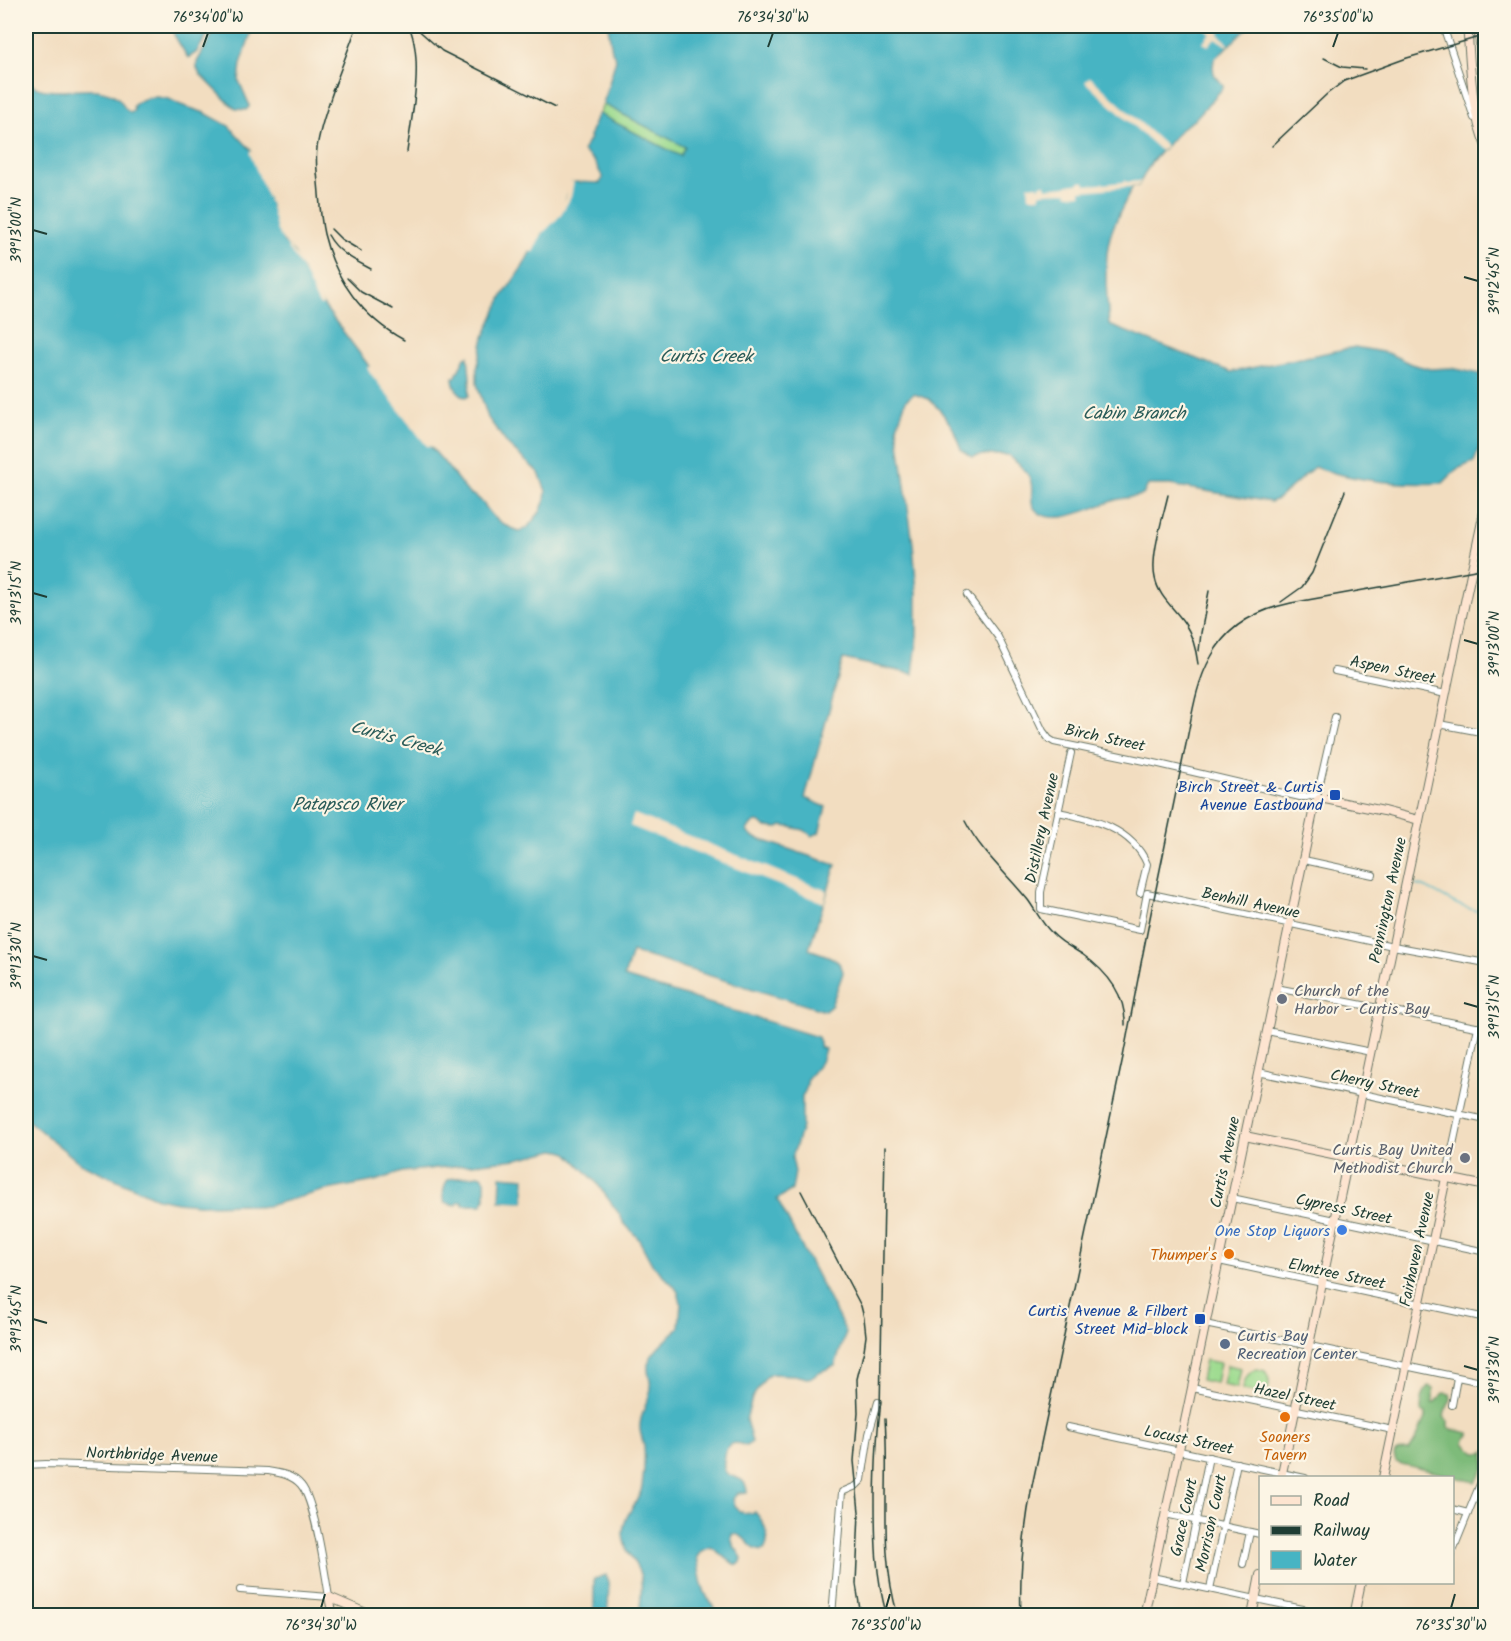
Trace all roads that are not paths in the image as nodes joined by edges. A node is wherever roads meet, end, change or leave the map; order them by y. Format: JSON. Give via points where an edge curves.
{"nodes":[{"id":1,"x":1443,"y":26,"type":"edge"},
{"id":2,"x":1467,"y":26,"type":"edge"},
{"id":3,"x":1478,"y":26,"type":"edge"},
{"id":4,"x":1485,"y":42,"type":"edge"},
{"id":5,"x":1483,"y":71,"type":"junction"},
{"id":6,"x":1485,"y":96,"type":"edge"},
{"id":7,"x":1480,"y":133,"type":"junction"},
{"id":8,"x":1485,"y":146,"type":"edge"},
{"id":9,"x":1485,"y":504,"type":"edge"},
{"id":10,"x":968,"y":595,"type":"dead end"},
{"id":11,"x":1335,"y":671,"type":"dead end"},
{"id":12,"x":1446,"y":694,"type":"junction"},
{"id":13,"x":1335,"y":717,"type":"dead end"},
{"id":14,"x":1439,"y":724,"type":"junction"},
{"id":15,"x":1485,"y":734,"type":"edge"},
{"id":16,"x":1071,"y":753,"type":"dead end"},
{"id":17,"x":1318,"y":797,"type":"junction"},
{"id":18,"x":1058,"y":812,"type":"junction"},
{"id":19,"x":1402,"y":816,"type":"junction"},
{"id":20,"x":1419,"y":820,"type":"junction"},
{"id":21,"x":1304,"y":860,"type":"junction"},
{"id":22,"x":1373,"y":875,"type":"dead end"},
{"id":23,"x":1140,"y":893,"type":"dead end"},
{"id":24,"x":1403,"y":897,"type":"junction"},
{"id":25,"x":1041,"y":909,"type":"joint"},
{"id":26,"x":1290,"y":924,"type":"junction"},
{"id":27,"x":1393,"y":946,"type":"junction"},
{"id":28,"x":1485,"y":963,"type":"edge"},
{"id":29,"x":1276,"y":988,"type":"junction"},
{"id":30,"x":1380,"y":1008,"type":"junction"},
{"id":31,"x":1478,"y":1027,"type":"junction"},
{"id":32,"x":1485,"y":1029,"type":"edge"},
{"id":33,"x":1267,"y":1031,"type":"junction"},
{"id":34,"x":1371,"y":1052,"type":"junction"},
{"id":35,"x":1258,"y":1072,"type":"junction"},
{"id":36,"x":1362,"y":1094,"type":"junction"},
{"id":37,"x":1460,"y":1115,"type":"junction"},
{"id":38,"x":1485,"y":1120,"type":"edge"},
{"id":39,"x":1245,"y":1136,"type":"junction"},
{"id":40,"x":1348,"y":1157,"type":"junction"},
{"id":41,"x":1446,"y":1178,"type":"junction"},
{"id":42,"x":1485,"y":1186,"type":"edge"},
{"id":43,"x":1232,"y":1198,"type":"junction"},
{"id":44,"x":1335,"y":1220,"type":"junction"},
{"id":45,"x":1433,"y":1241,"type":"junction"},
{"id":46,"x":1485,"y":1252,"type":"edge"},
{"id":47,"x":1219,"y":1261,"type":"junction"},
{"id":48,"x":1322,"y":1283,"type":"junction"},
{"id":49,"x":1420,"y":1304,"type":"junction"},
{"id":50,"x":1485,"y":1318,"type":"edge"},
{"id":51,"x":1205,"y":1324,"type":"junction"},
{"id":52,"x":1308,"y":1346,"type":"junction"},
{"id":53,"x":1406,"y":1367,"type":"junction"},
{"id":54,"x":1457,"y":1377,"type":"junction"},
{"id":55,"x":1485,"y":1383,"type":"edge"},
{"id":56,"x":1192,"y":1388,"type":"junction"},
{"id":57,"x":878,"y":1402,"type":"dead end"},
{"id":58,"x":1452,"y":1405,"type":"dead end"},
{"id":59,"x":1295,"y":1410,"type":"junction"},
{"id":60,"x":1068,"y":1427,"type":"dead end"},
{"id":61,"x":1393,"y":1430,"type":"junction"},
{"id":62,"x":1179,"y":1450,"type":"junction"},
{"id":63,"x":1209,"y":1457,"type":"junction"},
{"id":64,"x":1237,"y":1463,"type":"junction"},
{"id":65,"x":26,"y":1465,"type":"edge"},
{"id":66,"x":1485,"y":1474,"type":"edge"},
{"id":67,"x":1281,"y":1475,"type":"edge"},
{"id":68,"x":1383,"y":1476,"type":"edge"},
{"id":69,"x":1454,"y":1510,"type":"edge"},
{"id":70,"x":1468,"y":1513,"type":"junction"},
{"id":71,"x":1165,"y":1514,"type":"junction"},
{"id":72,"x":1196,"y":1521,"type":"junction"},
{"id":73,"x":1224,"y":1526,"type":"junction"},
{"id":74,"x":1250,"y":1532,"type":"junction"},
{"id":75,"x":1259,"y":1534,"type":"edge"},
{"id":76,"x":1454,"y":1548,"type":"edge"},
{"id":77,"x":1243,"y":1564,"type":"dead end"},
{"id":78,"x":1152,"y":1577,"type":"junction"},
{"id":79,"x":1259,"y":1581,"type":"edge"},
{"id":80,"x":1183,"y":1583,"type":"junction"},
{"id":81,"x":1361,"y":1584,"type":"edge"},
{"id":82,"x":1210,"y":1589,"type":"junction"},
{"id":83,"x":240,"y":1590,"type":"dead end"},
{"id":84,"x":329,"y":1597,"type":"junction"},
{"id":85,"x":1256,"y":1599,"type":"junction"},
{"id":86,"x":1485,"y":1608,"type":"edge"},
{"id":87,"x":333,"y":1616,"type":"edge"},
{"id":88,"x":373,"y":1616,"type":"edge"},
{"id":89,"x":832,"y":1616,"type":"edge"},
{"id":90,"x":1143,"y":1616,"type":"edge"},
{"id":91,"x":1252,"y":1616,"type":"edge"},
{"id":92,"x":1336,"y":1616,"type":"edge"},
{"id":93,"x":1354,"y":1616,"type":"edge"},
{"id":94,"x":1474,"y":1616,"type":"edge"}],
"edges":[{"from":1,"to":7,"type":"street"},
{"from":2,"to":7,"type":"main road"},
{"from":3,"to":5,"type":"main road"},
{"from":4,"to":5,"type":"main road"},
{"from":5,"to":6,"type":"main road"},
{"from":7,"to":8,"type":"main road"},
{"from":9,"to":12,"type":"main road","name":"Pennington Avenue"},
{"from":10,"to":17,"type":"street","name":"Birch Street","via":[[998,637],[1043,731],[1054,742],[1300,797]]},
{"from":11,"to":12,"type":"street","name":"Aspen Street"},
{"from":12,"to":14,"type":"main road","name":"Pennington Avenue"},
{"from":13,"to":17,"type":"street","name":"Curtis Avenue"},
{"from":14,"to":15,"type":"street"},
{"from":14,"to":20,"type":"main road","name":"Pennington Avenue"},
{"from":16,"to":18,"type":"street","name":"Distillery Avenue"},
{"from":17,"to":19,"type":"main road","name":"Birch Street"},
{"from":17,"to":21,"type":"main road","name":"Curtis Avenue"},
{"from":18,"to":23,"type":"street","via":[[1090,818],[1125,836],[1146,864]]},
{"from":18,"to":25,"type":"street","name":"Distillery Avenue"},
{"from":19,"to":20,"type":"main road","name":"Birch Street"},
{"from":19,"to":24,"type":"main road","via":[[1414,824]]},
{"from":20,"to":24,"type":"main road","name":"Pennington Avenue"},
{"from":21,"to":22,"type":"street"},
{"from":21,"to":26,"type":"main road","name":"Curtis Avenue"},
{"from":24,"to":27,"type":"main road","name":"Pennington Avenue"},
{"from":25,"to":26,"type":"street","name":"Benhill Avenue","via":[[1140,930],[1148,893]]},
{"from":26,"to":27,"type":"street","name":"Benhill Avenue"},
{"from":26,"to":29,"type":"main road","name":"Curtis Avenue"},
{"from":27,"to":28,"type":"street","name":"Benhill Avenue"},
{"from":27,"to":30,"type":"main road","name":"Pennington Avenue"},
{"from":29,"to":30,"type":"street"},
{"from":29,"to":33,"type":"main road","name":"Curtis Avenue"},
{"from":30,"to":31,"type":"street"},
{"from":30,"to":34,"type":"main road","name":"Pennington Avenue"},
{"from":31,"to":32,"type":"street"},
{"from":31,"to":37,"type":"street","name":"Fairhaven Avenue"},
{"from":33,"to":34,"type":"street"},
{"from":33,"to":35,"type":"main road","name":"Curtis Avenue"},
{"from":34,"to":36,"type":"main road","name":"Pennington Avenue"},
{"from":35,"to":36,"type":"street","name":"Cherry Street"},
{"from":35,"to":39,"type":"main road","name":"Curtis Avenue"},
{"from":36,"to":37,"type":"street","name":"Cherry Street"},
{"from":36,"to":40,"type":"main road","name":"Pennington Avenue"},
{"from":37,"to":38,"type":"street","name":"Cherry Street"},
{"from":37,"to":41,"type":"street","name":"Fairhaven Avenue"},
{"from":39,"to":40,"type":"main road"},
{"from":39,"to":43,"type":"main road","name":"Curtis Avenue"},
{"from":40,"to":41,"type":"main road"},
{"from":40,"to":44,"type":"main road","name":"Pennington Avenue"},
{"from":41,"to":42,"type":"main road"},
{"from":41,"to":45,"type":"main road","name":"Fairhaven Avenue"},
{"from":43,"to":44,"type":"street","name":"Cypress Street"},
{"from":43,"to":47,"type":"main road","name":"Curtis Avenue"},
{"from":44,"to":45,"type":"street","name":"Cypress Street"},
{"from":44,"to":48,"type":"main road","name":"Pennington Avenue"},
{"from":45,"to":46,"type":"street","name":"Cypress Street"},
{"from":45,"to":49,"type":"main road","name":"Fairhaven Avenue"},
{"from":47,"to":48,"type":"street","name":"Elmtree Street"},
{"from":47,"to":51,"type":"main road","name":"Curtis Avenue"},
{"from":48,"to":49,"type":"street","name":"Elmtree Street"},
{"from":48,"to":52,"type":"main road","name":"Pennington Avenue"},
{"from":49,"to":50,"type":"street","name":"Elmtree Street"},
{"from":49,"to":53,"type":"main road","name":"Fairhaven Avenue"},
{"from":51,"to":52,"type":"street"},
{"from":51,"to":56,"type":"main road","name":"Curtis Avenue"},
{"from":52,"to":53,"type":"street"},
{"from":52,"to":59,"type":"main road","name":"Pennington Avenue"},
{"from":53,"to":54,"type":"street"},
{"from":53,"to":61,"type":"main road","name":"Fairhaven Avenue"},
{"from":54,"to":55,"type":"street"},
{"from":54,"to":58,"type":"street"},
{"from":56,"to":59,"type":"street","name":"Hazel Street"},
{"from":56,"to":62,"type":"main road","name":"Curtis Avenue"},
{"from":57,"to":89,"type":"street","via":[[862,1480],[842,1492]]},
{"from":59,"to":61,"type":"street","name":"Hazel Street"},
{"from":59,"to":67,"type":"main road","name":"Pennington Avenue"},
{"from":60,"to":62,"type":"street","name":"Locust Street"},
{"from":61,"to":68,"type":"main road","name":"Fairhaven Avenue"},
{"from":62,"to":63,"type":"street","name":"Locust Street"},
{"from":62,"to":71,"type":"main road","name":"Curtis Avenue"},
{"from":63,"to":64,"type":"street","name":"Locust Street"},
{"from":63,"to":72,"type":"street","name":"Grace Court"},
{"from":64,"to":67,"type":"street","name":"Locust Street"},
{"from":64,"to":73,"type":"street","name":"Morrison Court"},
{"from":65,"to":84,"type":"street","name":"Northbridge Avenue","via":[[285,1474],[302,1485],[309,1497]]},
{"from":66,"to":70,"type":"street"},
{"from":69,"to":70,"type":"street"},
{"from":70,"to":76,"type":"street"},
{"from":71,"to":72,"type":"street"},
{"from":71,"to":78,"type":"main road","name":"Curtis Avenue"},
{"from":72,"to":73,"type":"street"},
{"from":72,"to":80,"type":"street","name":"Grace Court"},
{"from":73,"to":74,"type":"street"},
{"from":73,"to":82,"type":"street","name":"Morrison Court"},
{"from":74,"to":75,"type":"street"},
{"from":74,"to":77,"type":"street"},
{"from":78,"to":80,"type":"street"},
{"from":78,"to":90,"type":"main road","name":"Curtis Avenue"},
{"from":79,"to":85,"type":"main road"},
{"from":80,"to":82,"type":"street"},
{"from":81,"to":93,"type":"main road"},
{"from":82,"to":85,"type":"street"},
{"from":83,"to":84,"type":"street"},
{"from":84,"to":87,"type":"main road"},
{"from":84,"to":88,"type":"main road"},
{"from":85,"to":91,"type":"main road"},
{"from":85,"to":92,"type":"street"},
{"from":86,"to":94,"type":"street"}]}
